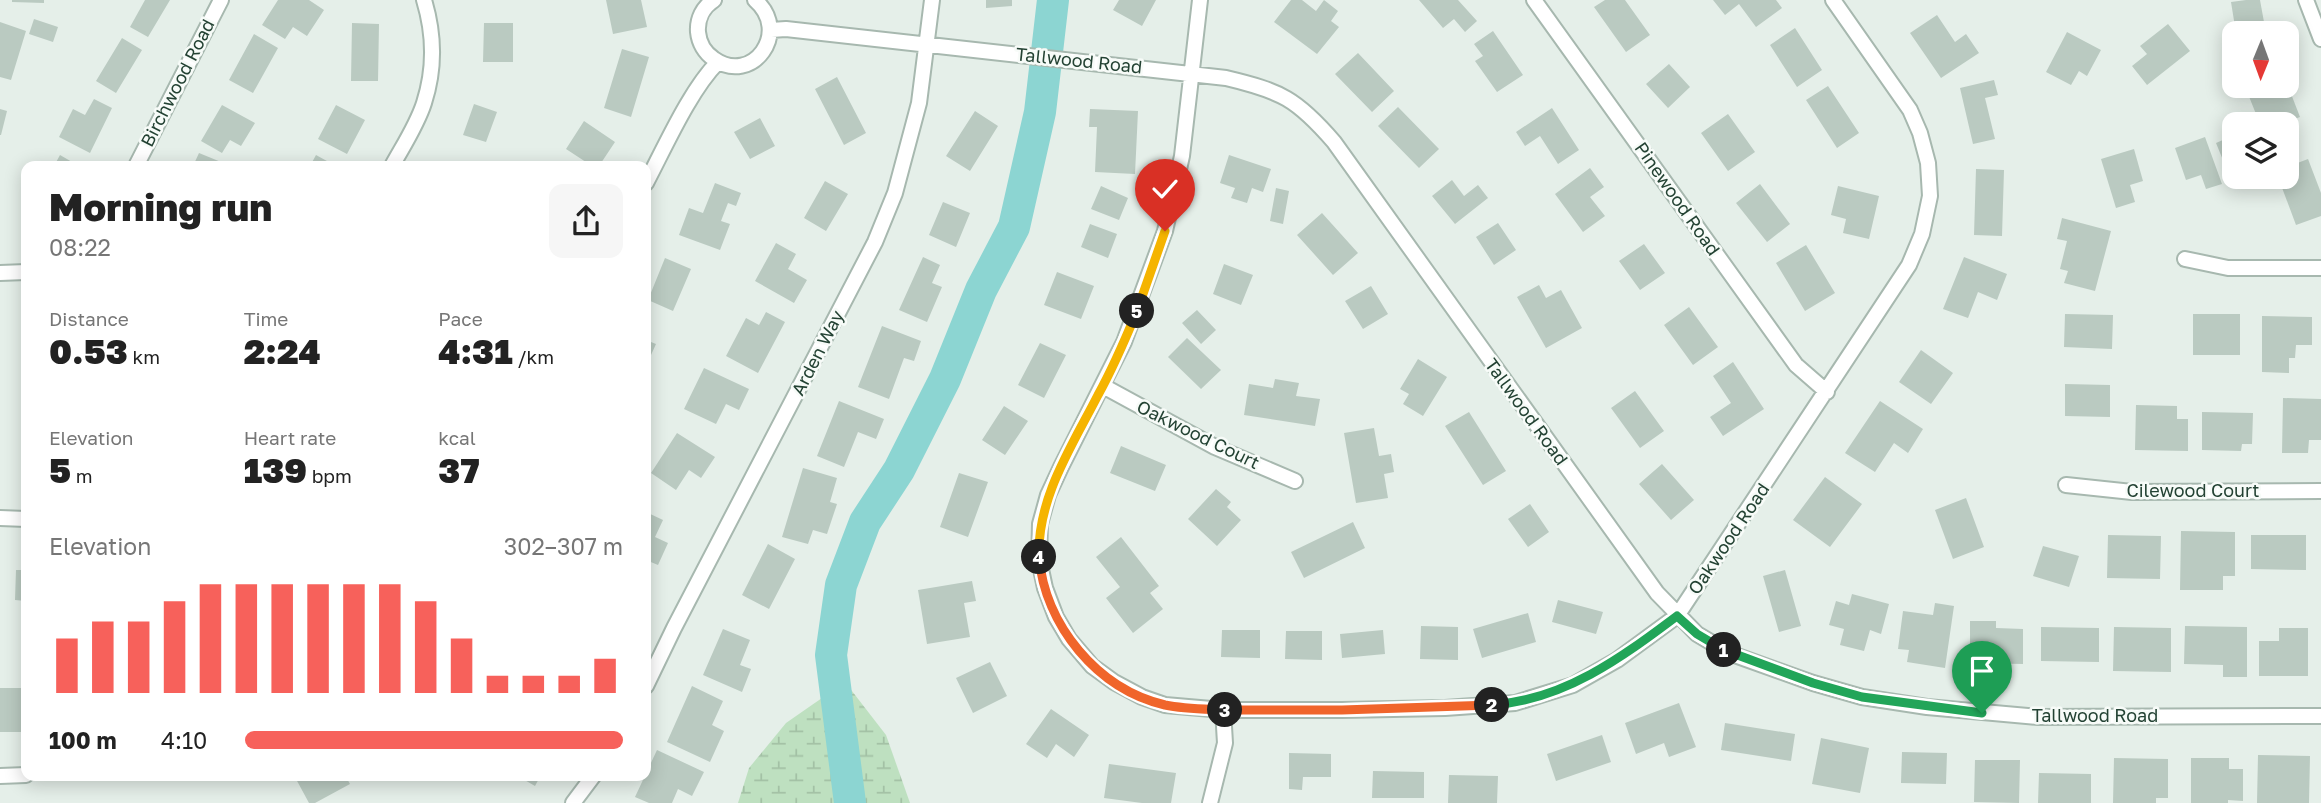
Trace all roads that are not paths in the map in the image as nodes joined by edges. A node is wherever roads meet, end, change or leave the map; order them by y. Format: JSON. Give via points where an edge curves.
{"nodes":[{"id":1,"x":221,"y":0,"type":"edge"},
{"id":2,"x":424,"y":0,"type":"edge"},
{"id":3,"x":714,"y":0,"type":"edge"},
{"id":4,"x":755,"y":0,"type":"edge"},
{"id":5,"x":932,"y":0,"type":"edge"},
{"id":6,"x":1200,"y":0,"type":"edge"},
{"id":7,"x":1534,"y":0,"type":"edge"},
{"id":8,"x":1833,"y":0,"type":"edge"},
{"id":9,"x":2305,"y":0,"type":"edge"},
{"id":10,"x":771,"y":30,"type":"junction"},
{"id":11,"x":2321,"y":39,"type":"edge"},
{"id":12,"x":928,"y":45,"type":"junction"},
{"id":13,"x":718,"y":62,"type":"junction"},
{"id":14,"x":1191,"y":74,"type":"junction"},
{"id":15,"x":139,"y":161,"type":"edge"},
{"id":16,"x":395,"y":161,"type":"edge"},
{"id":17,"x":651,"y":174,"type":"edge"},
{"id":18,"x":2185,"y":259,"type":"dead end"},
{"id":19,"x":2321,"y":268,"type":"edge"},
{"id":20,"x":21,"y":272,"type":"edge"},
{"id":21,"x":0,"y":273,"type":"edge"},
{"id":22,"x":1103,"y":386,"type":"junction"},
{"id":23,"x":1827,"y":392,"type":"junction"},
{"id":24,"x":1295,"y":481,"type":"dead end"},
{"id":25,"x":2066,"y":485,"type":"dead end"},
{"id":26,"x":2321,"y":491,"type":"edge"},
{"id":27,"x":0,"y":518,"type":"edge"},
{"id":28,"x":21,"y":519,"type":"edge"},
{"id":29,"x":1677,"y":616,"type":"junction"},
{"id":30,"x":651,"y":676,"type":"edge"},
{"id":31,"x":1223,"y":710,"type":"junction"},
{"id":32,"x":2321,"y":716,"type":"edge"},
{"id":33,"x":21,"y":775,"type":"edge"},
{"id":34,"x":0,"y":776,"type":"edge"},
{"id":35,"x":590,"y":781,"type":"edge"},
{"id":36,"x":573,"y":803,"type":"edge"},
{"id":37,"x":1210,"y":803,"type":"edge"}],
"edges":[{"from":1,"to":15,"type":"street","name":"Birchwood Road"},
{"from":2,"to":16,"type":"street","via":[[433,47],[424,103]]},
{"from":3,"to":13,"type":"street","via":[[702,12],[698,35],[701,46]]},
{"from":4,"to":10,"type":"street","via":[[769,18]]},
{"from":5,"to":12,"type":"street","name":"Arden Way"},
{"from":6,"to":14,"type":"street","name":"Oakwood Road"},
{"from":7,"to":23,"type":"street","name":"Pinewood Road","via":[[1796,365]]},
{"from":8,"to":23,"type":"street","name":"Oakwood Road","via":[[1910,110],[1928,163],[1930,196],[1909,265]]},
{"from":9,"to":11,"type":"street"},
{"from":10,"to":12,"type":"street","name":"Tallwood Road"},
{"from":10,"to":13,"type":"street","via":[[762,53],[752,61],[729,66]]},
{"from":12,"to":14,"type":"street","name":"Tallwood Road"},
{"from":12,"to":30,"type":"street","name":"Arden Way","via":[[907,149],[875,242]]},
{"from":13,"to":17,"type":"street","via":[[695,92]]},
{"from":14,"to":22,"type":"street","name":"Oakwood Road","via":[[1182,156],[1165,231],[1141,301]]},
{"from":14,"to":29,"type":"street","name":"Tallwood Road","via":[[1264,87],[1294,102],[1315,120]]},
{"from":18,"to":19,"type":"street","via":[[2228,268]]},
{"from":20,"to":21,"type":"street"},
{"from":22,"to":24,"type":"street","name":"Oakwood Court","via":[[1215,447]]},
{"from":22,"to":31,"type":"street","name":"Oakwood Road","via":[[1052,486],[1040,524],[1039,561],[1045,588],[1069,639],[1092,666],[1114,682],[1165,705]]},
{"from":23,"to":29,"type":"street","name":"Oakwood Road"},
{"from":25,"to":26,"type":"street","name":"Cilewood Court","via":[[2132,492]]},
{"from":27,"to":28,"type":"street"},
{"from":29,"to":31,"type":"street","name":"Oakwood Road","via":[[1573,685],[1515,703]]},
{"from":29,"to":32,"type":"street","name":"Tallwood Road","via":[[1728,653],[1862,697],[1927,708],[2038,717]]},
{"from":31,"to":37,"type":"street","via":[[1225,743]]},
{"from":33,"to":34,"type":"street"},
{"from":35,"to":36,"type":"street"}]}
